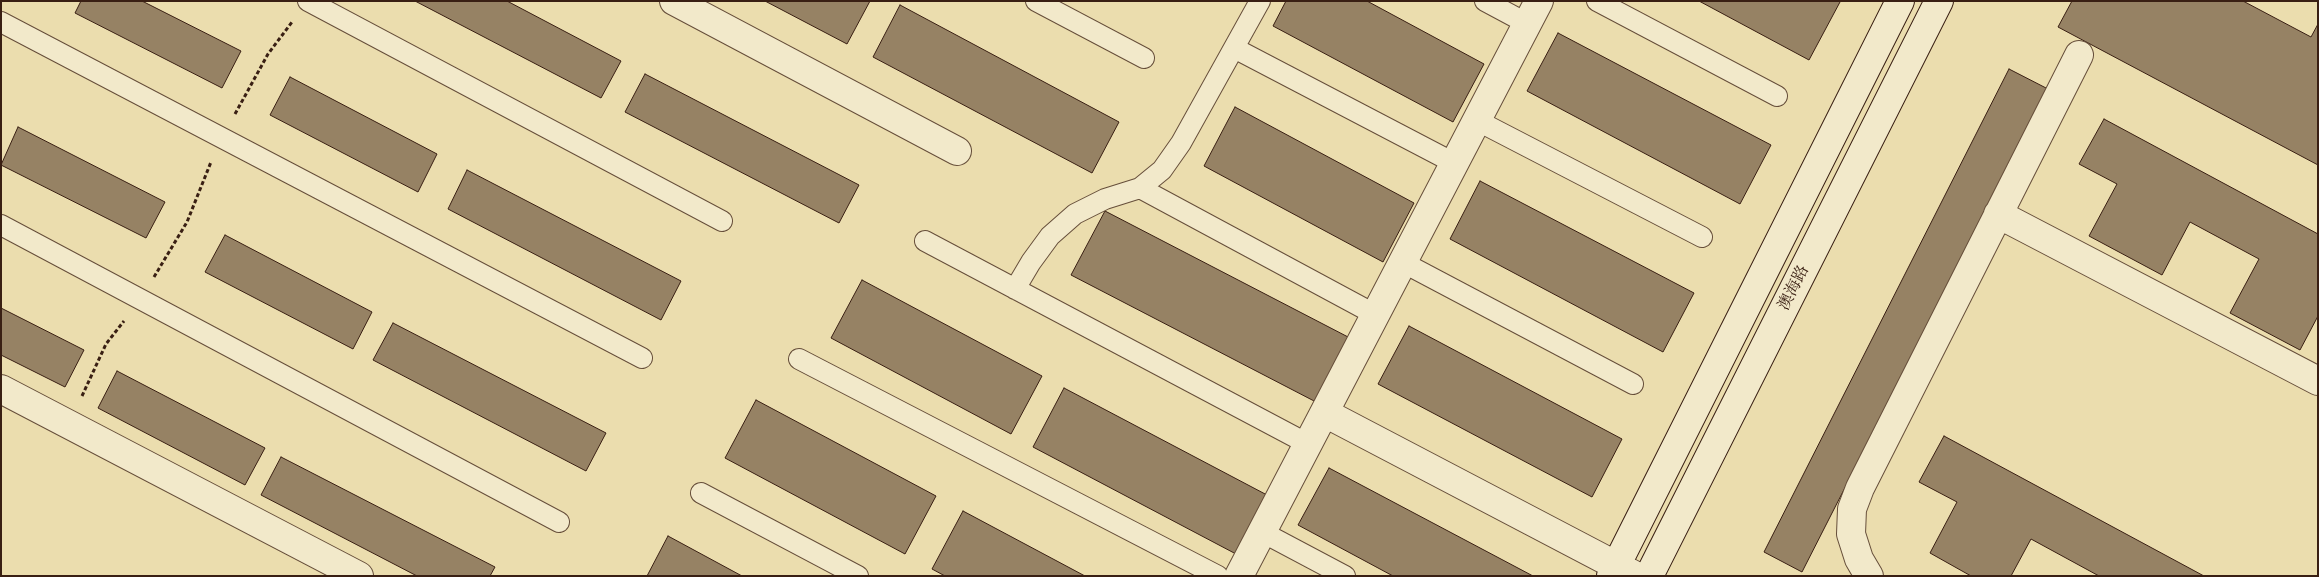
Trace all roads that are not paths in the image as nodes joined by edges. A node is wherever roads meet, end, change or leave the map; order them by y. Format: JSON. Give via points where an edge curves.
{"nodes":[{"id":1,"x":308,"y":1,"type":"edge"},
{"id":2,"x":674,"y":1,"type":"edge"},
{"id":3,"x":1036,"y":1,"type":"edge"},
{"id":4,"x":1260,"y":1,"type":"edge"},
{"id":5,"x":1485,"y":1,"type":"edge"},
{"id":6,"x":1597,"y":1,"type":"edge"},
{"id":7,"x":1900,"y":1,"type":"edge"},
{"id":8,"x":1939,"y":1,"type":"edge"},
{"id":9,"x":1533,"y":12,"type":"edge"},
{"id":10,"x":1,"y":22,"type":"edge"},
{"id":11,"x":1234,"y":48,"type":"junction"},
{"id":12,"x":2079,"y":55,"type":"dead end"},
{"id":13,"x":1144,"y":58,"type":"dead end"},
{"id":14,"x":1778,"y":96,"type":"dead end"},
{"id":15,"x":1478,"y":121,"type":"junction"},
{"id":16,"x":957,"y":151,"type":"dead end"},
{"id":17,"x":1456,"y":164,"type":"junction"},
{"id":18,"x":1140,"y":188,"type":"junction"},
{"id":19,"x":1998,"y":214,"type":"junction"},
{"id":20,"x":722,"y":221,"type":"dead end"},
{"id":21,"x":1,"y":225,"type":"edge"},
{"id":22,"x":1702,"y":237,"type":"dead end"},
{"id":23,"x":925,"y":241,"type":"dead end"},
{"id":24,"x":1404,"y":263,"type":"junction"},
{"id":25,"x":1015,"y":289,"type":"junction"},
{"id":26,"x":1376,"y":315,"type":"junction"},
{"id":27,"x":642,"y":358,"type":"dead end"},
{"id":28,"x":799,"y":359,"type":"dead end"},
{"id":29,"x":2318,"y":381,"type":"edge"},
{"id":30,"x":1633,"y":384,"type":"dead end"},
{"id":31,"x":1,"y":389,"type":"edge"},
{"id":32,"x":1324,"y":413,"type":"junction"},
{"id":33,"x":1308,"y":444,"type":"junction"},
{"id":34,"x":701,"y":493,"type":"dead end"},
{"id":35,"x":558,"y":522,"type":"dead end"},
{"id":36,"x":1262,"y":532,"type":"junction"},
{"id":37,"x":1621,"y":572,"type":"edge"},
{"id":38,"x":359,"y":576,"type":"edge"},
{"id":39,"x":858,"y":576,"type":"edge"},
{"id":40,"x":1218,"y":576,"type":"edge"},
{"id":41,"x":1239,"y":576,"type":"edge"},
{"id":42,"x":1345,"y":576,"type":"edge"},
{"id":43,"x":1649,"y":576,"type":"edge"},
{"id":44,"x":1869,"y":576,"type":"edge"}],
"edges":[{"from":1,"to":20,"type":"lane"},
{"from":2,"to":16,"type":"street"},
{"from":3,"to":13,"type":"lane"},
{"from":4,"to":11,"type":"lane"},
{"from":5,"to":9,"type":"lane"},
{"from":6,"to":14,"type":"lane"},
{"from":7,"to":37,"type":"street","name":"澳海路"},
{"from":8,"to":43,"type":"street","name":"澳海路"},
{"from":9,"to":15,"type":"street"},
{"from":10,"to":27,"type":"lane"},
{"from":11,"to":17,"type":"lane"},
{"from":11,"to":18,"type":"lane","via":[[1181,143],[1162,170]]},
{"from":12,"to":19,"type":"street"},
{"from":15,"to":17,"type":"street"},
{"from":15,"to":22,"type":"lane"},
{"from":17,"to":24,"type":"street"},
{"from":18,"to":25,"type":"lane","via":[[1075,214],[1050,236]]},
{"from":18,"to":26,"type":"lane"},
{"from":19,"to":29,"type":"street"},
{"from":19,"to":44,"type":"street","via":[[1852,509],[1852,534],[1859,559]]},
{"from":21,"to":35,"type":"lane"},
{"from":23,"to":25,"type":"lane"},
{"from":24,"to":26,"type":"street"},
{"from":24,"to":30,"type":"lane"},
{"from":25,"to":33,"type":"lane"},
{"from":26,"to":32,"type":"street"},
{"from":28,"to":40,"type":"lane"},
{"from":31,"to":38,"type":"street"},
{"from":32,"to":33,"type":"street"},
{"from":32,"to":37,"type":"street"},
{"from":33,"to":36,"type":"street"},
{"from":34,"to":39,"type":"lane"},
{"from":36,"to":41,"type":"street"},
{"from":36,"to":42,"type":"lane"}]}
